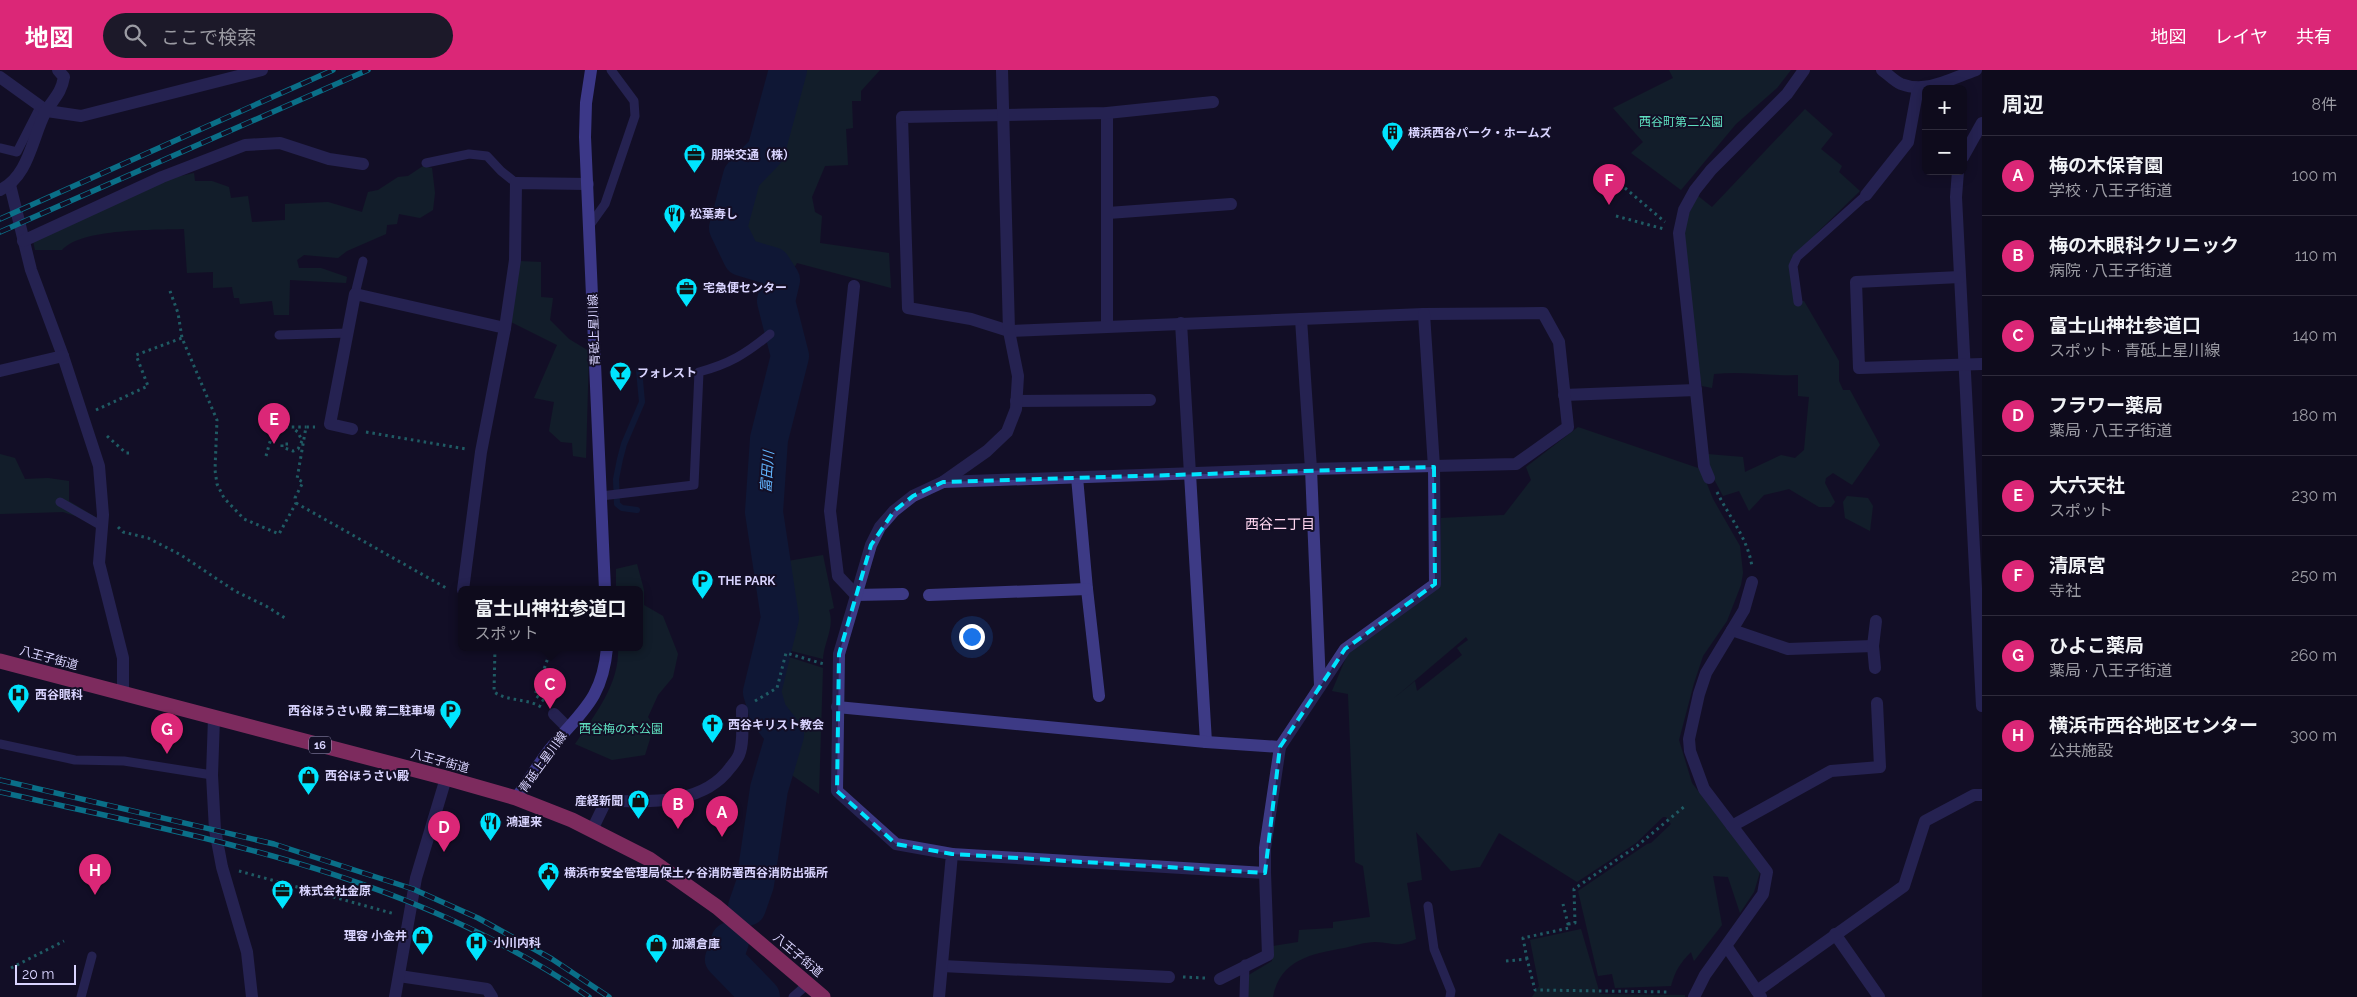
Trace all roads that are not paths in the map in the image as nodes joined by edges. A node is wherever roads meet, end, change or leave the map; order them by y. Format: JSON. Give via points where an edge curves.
{"nodes":[{"id":1,"x":58,"y":70,"type":"edge"},
{"id":2,"x":262,"y":70,"type":"edge"},
{"id":3,"x":591,"y":70,"type":"edge"},
{"id":4,"x":611,"y":70,"type":"edge"},
{"id":5,"x":1002,"y":70,"type":"edge"},
{"id":6,"x":1804,"y":70,"type":"edge"},
{"id":7,"x":1882,"y":70,"type":"edge"},
{"id":8,"x":1976,"y":70,"type":"edge"},
{"id":9,"x":0,"y":77,"type":"edge"},
{"id":10,"x":1918,"y":88,"type":"junction"},
{"id":11,"x":1213,"y":102,"type":"dead end"},
{"id":12,"x":43,"y":109,"type":"junction"},
{"id":13,"x":1107,"y":113,"type":"junction"},
{"id":14,"x":1002,"y":115,"type":"junction"},
{"id":15,"x":1982,"y":123,"type":"edge"},
{"id":16,"x":0,"y":148,"type":"edge"},
{"id":17,"x":1967,"y":149,"type":"edge"},
{"id":18,"x":426,"y":163,"type":"dead end"},
{"id":19,"x":363,"y":164,"type":"dead end"},
{"id":20,"x":1958,"y":175,"type":"edge"},
{"id":21,"x":516,"y":182,"type":"junction"},
{"id":22,"x":588,"y":184,"type":"junction"},
{"id":23,"x":5,"y":188,"type":"edge"},
{"id":24,"x":1866,"y":195,"type":"joint"},
{"id":25,"x":1231,"y":204,"type":"dead end"},
{"id":26,"x":1108,"y":213,"type":"junction"},
{"id":27,"x":590,"y":225,"type":"junction"},
{"id":28,"x":23,"y":241,"type":"junction"},
{"id":29,"x":363,"y":261,"type":"dead end"},
{"id":30,"x":1960,"y":277,"type":"junction"},
{"id":31,"x":854,"y":286,"type":"dead end"},
{"id":32,"x":356,"y":294,"type":"junction"},
{"id":33,"x":1798,"y":302,"type":"dead end"},
{"id":34,"x":1424,"y":314,"type":"junction"},
{"id":35,"x":1300,"y":319,"type":"junction"},
{"id":36,"x":1181,"y":323,"type":"junction"},
{"id":37,"x":1107,"y":326,"type":"junction"},
{"id":38,"x":505,"y":328,"type":"junction"},
{"id":39,"x":1009,"y":330,"type":"junction"},
{"id":40,"x":348,"y":333,"type":"junction"},
{"id":41,"x":770,"y":334,"type":"dead end"},
{"id":42,"x":279,"y":335,"type":"dead end"},
{"id":43,"x":63,"y":356,"type":"junction"},
{"id":44,"x":1965,"y":364,"type":"junction"},
{"id":45,"x":1982,"y":364,"type":"edge"},
{"id":46,"x":0,"y":371,"type":"edge"},
{"id":47,"x":1696,"y":390,"type":"junction"},
{"id":48,"x":1564,"y":396,"type":"junction"},
{"id":49,"x":1150,"y":400,"type":"dead end"},
{"id":50,"x":1016,"y":401,"type":"junction"},
{"id":51,"x":352,"y":429,"type":"road end"},
{"id":52,"x":1434,"y":467,"type":"junction"},
{"id":53,"x":1311,"y":469,"type":"junction"},
{"id":54,"x":1190,"y":474,"type":"junction"},
{"id":55,"x":1077,"y":476,"type":"junction"},
{"id":56,"x":1709,"y":478,"type":"road end"},
{"id":57,"x":943,"y":482,"type":"junction"},
{"id":58,"x":601,"y":496,"type":"junction"},
{"id":59,"x":60,"y":502,"type":"dead end"},
{"id":60,"x":1977,"y":503,"type":"edge"},
{"id":61,"x":103,"y":523,"type":"junction"},
{"id":62,"x":1752,"y":582,"type":"road end"},
{"id":63,"x":459,"y":586,"type":"edge"},
{"id":64,"x":605,"y":586,"type":"edge"},
{"id":65,"x":1087,"y":589,"type":"junction"},
{"id":66,"x":903,"y":594,"type":"dead end"},
{"id":67,"x":856,"y":595,"type":"junction"},
{"id":68,"x":929,"y":595,"type":"dead end"},
{"id":69,"x":1876,"y":621,"type":"dead end"},
{"id":70,"x":1732,"y":630,"type":"junction"},
{"id":71,"x":1873,"y":646,"type":"junction"},
{"id":72,"x":606,"y":651,"type":"edge"},
{"id":73,"x":0,"y":661,"type":"edge"},
{"id":74,"x":1875,"y":668,"type":"dead end"},
{"id":75,"x":1320,"y":685,"type":"junction"},
{"id":76,"x":123,"y":692,"type":"junction"},
{"id":77,"x":1099,"y":696,"type":"dead end"},
{"id":78,"x":1877,"y":703,"type":"dead end"},
{"id":79,"x":1982,"y":706,"type":"edge"},
{"id":80,"x":838,"y":707,"type":"junction"},
{"id":81,"x":742,"y":710,"type":"road end"},
{"id":82,"x":553,"y":714,"type":"road end"},
{"id":83,"x":214,"y":718,"type":"junction"},
{"id":84,"x":568,"y":728,"type":"junction"},
{"id":85,"x":1206,"y":742,"type":"junction"},
{"id":86,"x":0,"y":744,"type":"edge"},
{"id":87,"x":1280,"y":747,"type":"junction"},
{"id":88,"x":212,"y":775,"type":"junction"},
{"id":89,"x":446,"y":778,"type":"junction"},
{"id":90,"x":1982,"y":795,"type":"edge"},
{"id":91,"x":516,"y":798,"type":"junction"},
{"id":92,"x":1732,"y":826,"type":"junction"},
{"id":93,"x":592,"y":830,"type":"junction"},
{"id":94,"x":952,"y":854,"type":"junction"},
{"id":95,"x":1265,"y":873,"type":"junction"},
{"id":96,"x":1428,"y":906,"type":"dead end"},
{"id":97,"x":1835,"y":934,"type":"junction"},
{"id":98,"x":1727,"y":946,"type":"junction"},
{"id":99,"x":92,"y":956,"type":"dead end"},
{"id":100,"x":1245,"y":964,"type":"junction"},
{"id":101,"x":942,"y":966,"type":"junction"},
{"id":102,"x":398,"y":976,"type":"junction"},
{"id":103,"x":1169,"y":977,"type":"road end"},
{"id":104,"x":1220,"y":979,"type":"road end"},
{"id":105,"x":809,"y":983,"type":"junction"},
{"id":106,"x":1759,"y":994,"type":"edge"},
{"id":107,"x":794,"y":996,"type":"edge"},
{"id":108,"x":81,"y":997,"type":"edge"},
{"id":109,"x":252,"y":997,"type":"edge"},
{"id":110,"x":395,"y":997,"type":"edge"},
{"id":111,"x":492,"y":997,"type":"edge"},
{"id":112,"x":823,"y":997,"type":"edge"},
{"id":113,"x":939,"y":997,"type":"edge"},
{"id":114,"x":1244,"y":997,"type":"edge"},
{"id":115,"x":1450,"y":997,"type":"edge"},
{"id":116,"x":1694,"y":997,"type":"edge"},
{"id":117,"x":1879,"y":997,"type":"edge"}],
"edges":[{"from":1,"to":12,"type":"street","via":[[64,77],[61,91]]},
{"from":2,"to":12,"type":"street","via":[[81,116]]},
{"from":3,"to":22,"type":"main road","name":"青砥上星川線","via":[[585,137]]},
{"from":4,"to":27,"type":"lane","via":[[634,100],[635,116],[605,204]]},
{"from":5,"to":14,"type":"street"},
{"from":6,"to":47,"type":"street","via":[[1787,94],[1711,170],[1684,210],[1678,233]]},
{"from":7,"to":10,"type":"street","via":[[1900,84]]},
{"from":8,"to":10,"type":"street","via":[[1930,87]]},
{"from":9,"to":12,"type":"street"},
{"from":10,"to":24,"type":"street","via":[[1908,142]]},
{"from":11,"to":13,"type":"street"},
{"from":12,"to":16,"type":"lane","via":[[17,152]]},
{"from":12,"to":23,"type":"street","via":[[23,167]]},
{"from":13,"to":14,"type":"street"},
{"from":13,"to":26,"type":"street"},
{"from":14,"to":39,"type":"street"},
{"from":14,"to":39,"type":"street","via":[[902,117],[908,308],[971,319]]},
{"from":15,"to":17,"type":"street"},
{"from":18,"to":21,"type":"lane","via":[[469,154],[487,156]]},
{"from":19,"to":28,"type":"street","via":[[329,159],[280,143],[245,145],[162,177]]},
{"from":20,"to":30,"type":"street"},
{"from":21,"to":22,"type":"street"},
{"from":21,"to":38,"type":"street","via":[[515,260]]},
{"from":22,"to":27,"type":"main road","name":"青砥上星川線"},
{"from":23,"to":28,"type":"street"},
{"from":24,"to":33,"type":"lane","via":[[1796,257]]},
{"from":25,"to":26,"type":"street"},
{"from":26,"to":37,"type":"street"},
{"from":27,"to":58,"type":"main road","name":"青砥上星川線"},
{"from":28,"to":43,"type":"street"},
{"from":29,"to":32,"type":"lane"},
{"from":30,"to":44,"type":"street"},
{"from":30,"to":44,"type":"street","via":[[1856,282],[1859,368]]},
{"from":31,"to":67,"type":"street","via":[[830,511],[838,576]]},
{"from":32,"to":38,"type":"street"},
{"from":32,"to":40,"type":"street"},
{"from":34,"to":35,"type":"street"},
{"from":34,"to":48,"type":"street","via":[[1543,313],[1559,342]]},
{"from":34,"to":52,"type":"street"},
{"from":35,"to":36,"type":"street"},
{"from":35,"to":53,"type":"street"},
{"from":36,"to":37,"type":"street"},
{"from":36,"to":54,"type":"street"},
{"from":37,"to":39,"type":"street"},
{"from":38,"to":63,"type":"street","via":[[475,451]]},
{"from":39,"to":50,"type":"street","via":[[1018,376]]},
{"from":40,"to":42,"type":"lane"},
{"from":40,"to":51,"type":"street","via":[[330,424]]},
{"from":41,"to":58,"type":"lane","via":[[746,354],[699,372],[694,485]]},
{"from":43,"to":46,"type":"street"},
{"from":43,"to":61,"type":"street","via":[[99,466]]},
{"from":44,"to":45,"type":"street"},
{"from":44,"to":60,"type":"street"},
{"from":47,"to":48,"type":"street"},
{"from":47,"to":56,"type":"street","via":[[1704,466]]},
{"from":48,"to":52,"type":"street","via":[[1568,427],[1516,464]]},
{"from":49,"to":50,"type":"street"},
{"from":50,"to":57,"type":"street","via":[[1008,432]]},
{"from":52,"to":53,"type":"street"},
{"from":52,"to":75,"type":"street","via":[[1435,584],[1345,650]]},
{"from":53,"to":54,"type":"street"},
{"from":53,"to":75,"type":"street"},
{"from":54,"to":55,"type":"street"},
{"from":54,"to":85,"type":"street"},
{"from":55,"to":57,"type":"street"},
{"from":55,"to":65,"type":"street"},
{"from":57,"to":67,"type":"street","via":[[913,496],[880,527],[871,544]]},
{"from":58,"to":64,"type":"main road","name":"青砥上星川線"},
{"from":59,"to":61,"type":"lane"},
{"from":60,"to":79,"type":"street"},
{"from":61,"to":76,"type":"street","via":[[99,563],[123,658]]},
{"from":62,"to":70,"type":"street","via":[[1744,610]]},
{"from":65,"to":68,"type":"street"},
{"from":65,"to":77,"type":"street"},
{"from":66,"to":67,"type":"street"},
{"from":67,"to":80,"type":"street","via":[[840,654]]},
{"from":69,"to":71,"type":"street"},
{"from":70,"to":71,"type":"street","via":[[1788,649]]},
{"from":70,"to":92,"type":"street","via":[[1706,673],[1689,739],[1704,789]]},
{"from":71,"to":74,"type":"street"},
{"from":72,"to":84,"type":"main road","name":"青砥上星川線","via":[[600,683],[592,702]]},
{"from":73,"to":76,"type":"highway","name":"八王子街道","number":"16"},
{"from":75,"to":87,"type":"street"},
{"from":76,"to":83,"type":"highway","name":"八王子街道","number":"16"},
{"from":78,"to":92,"type":"street","via":[[1880,767],[1832,771]]},
{"from":80,"to":85,"type":"street","via":[[1100,729]]},
{"from":80,"to":94,"type":"street","via":[[837,791],[896,844]]},
{"from":81,"to":93,"type":"street","via":[[739,755],[721,780],[680,798],[606,801]]},
{"from":82,"to":84,"type":"street"},
{"from":83,"to":88,"type":"street"},
{"from":83,"to":89,"type":"highway","name":"八王子街道","number":"16"},
{"from":84,"to":91,"type":"main road","name":"青砥上星川線"},
{"from":85,"to":87,"type":"street"},
{"from":86,"to":88,"type":"lane","via":[[75,760],[124,761]]},
{"from":87,"to":95,"type":"street","via":[[1265,848]]},
{"from":88,"to":109,"type":"street","via":[[214,830],[247,952]]},
{"from":89,"to":91,"type":"highway","name":"八王子街道","number":"16"},
{"from":89,"to":102,"type":"street","via":[[416,878]]},
{"from":90,"to":97,"type":"street","via":[[1974,795],[1925,821],[1904,886]]},
{"from":91,"to":93,"type":"highway","name":"八王子街道","number":"16"},
{"from":92,"to":98,"type":"street","via":[[1767,872],[1763,894]]},
{"from":93,"to":105,"type":"highway","name":"八王子街道","number":"16","via":[[649,859],[717,907]]},
{"from":94,"to":95,"type":"street"},
{"from":94,"to":101,"type":"street"},
{"from":95,"to":100,"type":"street","via":[[1268,955]]},
{"from":96,"to":115,"type":"lane","via":[[1434,948],[1451,991]]},
{"from":97,"to":106,"type":"street"},
{"from":97,"to":117,"type":"street"},
{"from":98,"to":106,"type":"street"},
{"from":98,"to":116,"type":"street","via":[[1705,975]]},
{"from":99,"to":108,"type":"lane"},
{"from":100,"to":104,"type":"street"},
{"from":100,"to":114,"type":"lane"},
{"from":101,"to":103,"type":"street"},
{"from":101,"to":113,"type":"street"},
{"from":102,"to":110,"type":"street"},
{"from":102,"to":111,"type":"street","via":[[487,989]]},
{"from":105,"to":107,"type":"lane"},
{"from":105,"to":112,"type":"highway","name":"八王子街道","number":"16"}]}
